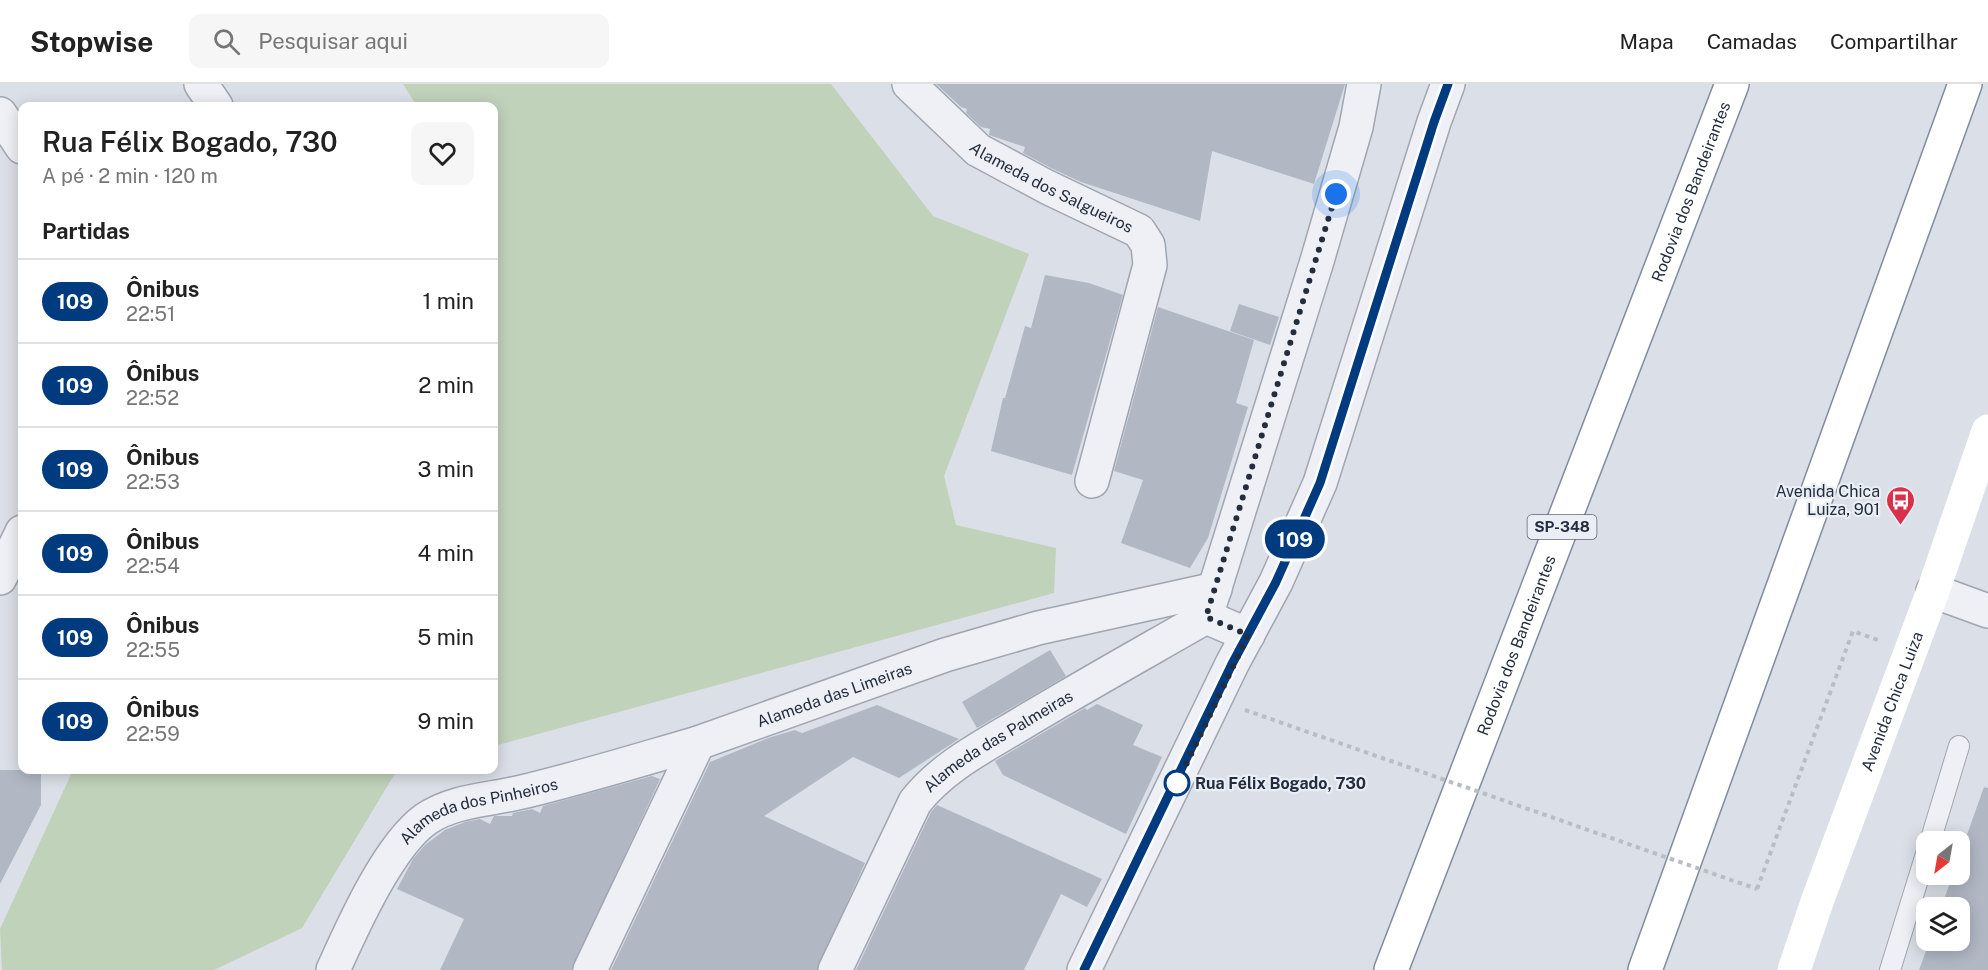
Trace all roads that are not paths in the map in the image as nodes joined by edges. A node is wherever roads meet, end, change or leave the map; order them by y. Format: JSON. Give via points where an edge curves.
{"nodes":[{"id":1,"x":201,"y":84,"type":"edge"},
{"id":2,"x":909,"y":84,"type":"edge"},
{"id":3,"x":1364,"y":84,"type":"edge"},
{"id":4,"x":1448,"y":84,"type":"edge"},
{"id":5,"x":1732,"y":84,"type":"edge"},
{"id":6,"x":1965,"y":84,"type":"edge"},
{"id":7,"x":213,"y":102,"type":"edge"},
{"id":8,"x":0,"y":114,"type":"edge"},
{"id":9,"x":18,"y":141,"type":"edge"},
{"id":10,"x":1988,"y":431,"type":"edge"},
{"id":11,"x":1092,"y":481,"type":"dead end"},
{"id":12,"x":18,"y":540,"type":"edge"},
{"id":13,"x":0,"y":578,"type":"edge"},
{"id":14,"x":1933,"y":591,"type":"junction"},
{"id":15,"x":1210,"y":603,"type":"junction"},
{"id":16,"x":1988,"y":610,"type":"edge"},
{"id":17,"x":1248,"y":635,"type":"junction"},
{"id":18,"x":698,"y":743,"type":"junction"},
{"id":19,"x":1959,"y":746,"type":"dead end"},
{"id":20,"x":1933,"y":831,"type":"edge"},
{"id":21,"x":1916,"y":885,"type":"edge"},
{"id":22,"x":333,"y":970,"type":"edge"},
{"id":23,"x":590,"y":970,"type":"edge"},
{"id":24,"x":835,"y":970,"type":"edge"},
{"id":25,"x":1084,"y":970,"type":"edge"},
{"id":26,"x":1391,"y":970,"type":"edge"},
{"id":27,"x":1645,"y":970,"type":"edge"},
{"id":28,"x":1794,"y":970,"type":"edge"},
{"id":29,"x":1890,"y":970,"type":"edge"}],
"edges":[{"from":1,"to":7,"type":"street"},
{"from":2,"to":11,"type":"street","name":"Alameda dos Salgueiros","via":[[978,150],[1139,231],[1148,245],[1150,265]]},
{"from":3,"to":15,"type":"street","via":[[1356,126],[1317,261]]},
{"from":4,"to":17,"type":"street","via":[[1320,483]]},
{"from":5,"to":26,"type":"main road","name":"Rodovia dos Bandeirantes","number":"SP-348"},
{"from":6,"to":27,"type":"main road"},
{"from":8,"to":9,"type":"street"},
{"from":10,"to":14,"type":"main road","name":"Avenida Chica Luiza"},
{"from":12,"to":13,"type":"street"},
{"from":14,"to":16,"type":"street"},
{"from":14,"to":28,"type":"main road","name":"Avenida Chica Luiza"},
{"from":15,"to":17,"type":"street"},
{"from":15,"to":18,"type":"street","name":"Alameda das Limeiras","via":[[1038,628],[945,655]]},
{"from":15,"to":24,"type":"street","name":"Alameda das Palmeiras","via":[[931,782],[915,802]]},
{"from":17,"to":25,"type":"street"},
{"from":18,"to":22,"type":"street","name":"Alameda dos Pinheiros","via":[[520,793],[462,804],[424,820],[366,898]]},
{"from":18,"to":23,"type":"street"},
{"from":19,"to":20,"type":"lane"},
{"from":21,"to":29,"type":"lane"}]}
